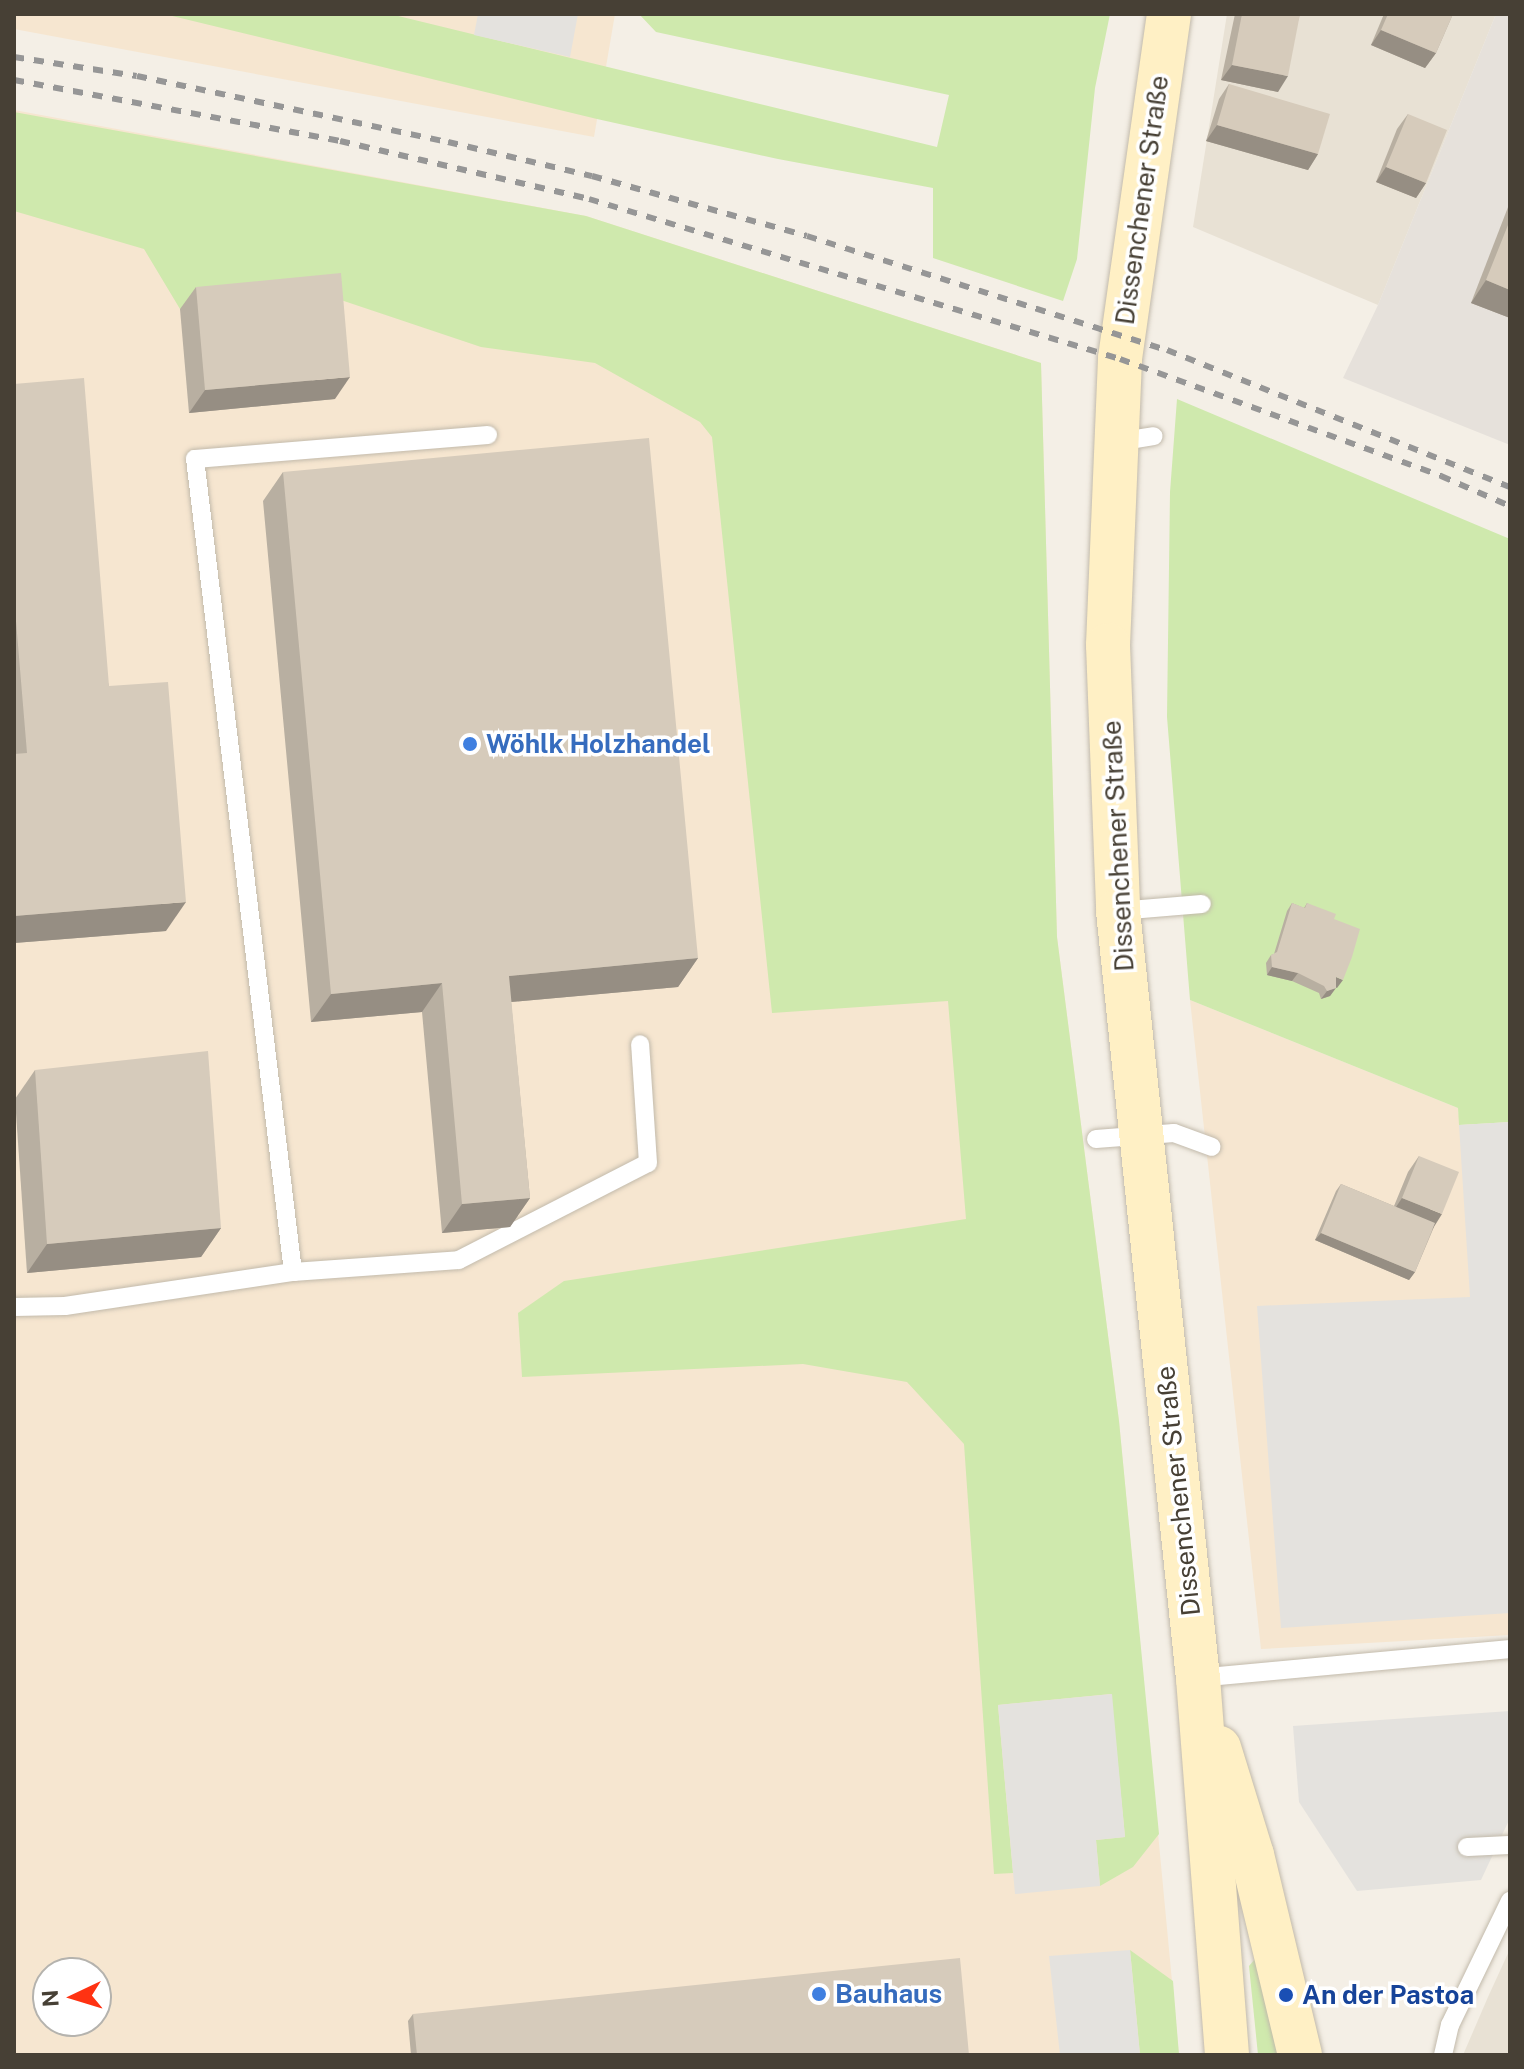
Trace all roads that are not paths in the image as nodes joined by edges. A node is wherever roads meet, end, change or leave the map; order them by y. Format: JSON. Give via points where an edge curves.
{"nodes":[{"id":1,"x":1169,"y":14,"type":"edge"},
{"id":2,"x":488,"y":435,"type":"dead end"},
{"id":3,"x":1202,"y":904,"type":"dead end"},
{"id":4,"x":1118,"y":911,"type":"junction"},
{"id":5,"x":640,"y":1044,"type":"dead end"},
{"id":6,"x":1142,"y":1135,"type":"junction"},
{"id":7,"x":1096,"y":1139,"type":"dead end"},
{"id":8,"x":1212,"y":1147,"type":"dead end"},
{"id":9,"x":293,"y":1272,"type":"junction"},
{"id":10,"x":14,"y":1307,"type":"edge"},
{"id":11,"x":1510,"y":1649,"type":"edge"},
{"id":12,"x":1198,"y":1678,"type":"junction"},
{"id":13,"x":1510,"y":1845,"type":"edge"},
{"id":14,"x":1467,"y":1847,"type":"dead end"},
{"id":15,"x":1231,"y":1857,"type":"junction"},
{"id":16,"x":1510,"y":1901,"type":"edge"},
{"id":17,"x":1227,"y":2055,"type":"edge"},
{"id":18,"x":1300,"y":2055,"type":"edge"},
{"id":19,"x":1443,"y":2055,"type":"edge"}],
"edges":[{"from":1,"to":4,"type":"main road","name":"Dissenchener Straße","via":[[1122,335],[1134,439],[1108,645]]},
{"from":2,"to":9,"type":"lane","via":[[195,459]]},
{"from":3,"to":4,"type":"lane"},
{"from":4,"to":6,"type":"main road","name":"Dissenchener Straße"},
{"from":5,"to":9,"type":"lane","via":[[648,1163],[459,1260]]},
{"from":6,"to":7,"type":"lane"},
{"from":6,"to":8,"type":"lane","via":[[1174,1133]]},
{"from":6,"to":12,"type":"main road","name":"Dissenchener Straße"},
{"from":9,"to":10,"type":"lane","via":[[65,1306]]},
{"from":11,"to":12,"type":"lane"},
{"from":12,"to":15,"type":"main road","name":"Dissenchener Straße"},
{"from":13,"to":14,"type":"lane"},
{"from":15,"to":17,"type":"main road","name":"Dissenchener Straße","via":[[1218,1944]]},
{"from":15,"to":18,"type":"main road","name":"Dissenchener Straße"},
{"from":16,"to":19,"type":"lane","via":[[1450,2025]]}]}
